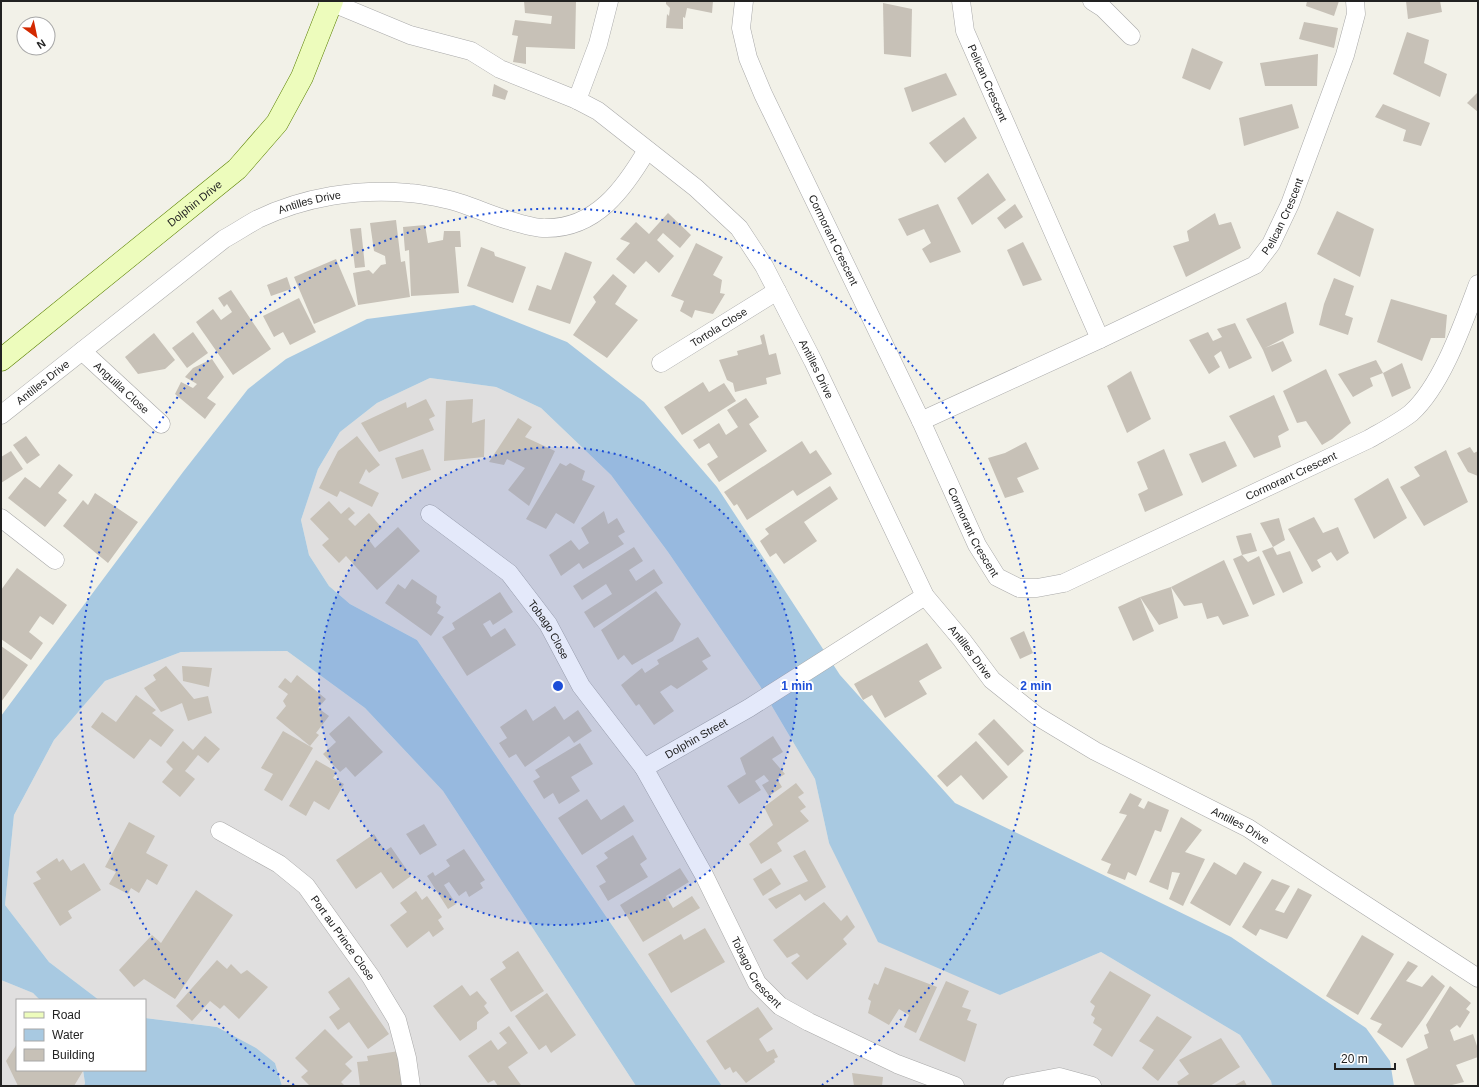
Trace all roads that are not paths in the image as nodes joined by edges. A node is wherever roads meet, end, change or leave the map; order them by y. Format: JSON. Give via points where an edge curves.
{"nodes":[{"id":1,"x":608,"y":1,"type":"edge"},
{"id":2,"x":744,"y":1,"type":"edge"},
{"id":3,"x":961,"y":1,"type":"edge"},
{"id":4,"x":1092,"y":1,"type":"edge"},
{"id":5,"x":1355,"y":1,"type":"edge"},
{"id":6,"x":331,"y":2,"type":"edge"},
{"id":7,"x":1131,"y":36,"type":"dead end"},
{"id":8,"x":576,"y":100,"type":"junction"},
{"id":9,"x":647,"y":150,"type":"junction"},
{"id":10,"x":1478,"y":284,"type":"edge"},
{"id":11,"x":777,"y":291,"type":"junction"},
{"id":12,"x":1472,"y":321,"type":"edge"},
{"id":13,"x":1100,"y":339,"type":"junction"},
{"id":14,"x":82,"y":351,"type":"junction"},
{"id":15,"x":1,"y":360,"type":"edge"},
{"id":16,"x":662,"y":363,"type":"dead end"},
{"id":17,"x":1,"y":415,"type":"edge"},
{"id":18,"x":921,"y":421,"type":"junction"},
{"id":19,"x":161,"y":424,"type":"dead end"},
{"id":20,"x":430,"y":514,"type":"dead end"},
{"id":21,"x":1,"y":518,"type":"edge"},
{"id":22,"x":55,"y":560,"type":"dead end"},
{"id":23,"x":925,"y":596,"type":"junction"},
{"id":24,"x":644,"y":768,"type":"junction"},
{"id":25,"x":220,"y":831,"type":"dead end"},
{"id":26,"x":1478,"y":978,"type":"edge"},
{"id":27,"x":411,"y":1086,"type":"edge"},
{"id":28,"x":954,"y":1086,"type":"edge"},
{"id":29,"x":1012,"y":1086,"type":"edge"},
{"id":30,"x":1092,"y":1086,"type":"edge"}],
"edges":[{"from":1,"to":8,"type":"street","via":[[598,44]]},
{"from":2,"to":18,"type":"street","name":"Cormorant Crescent","via":[[741,28],[748,58],[763,94]]},
{"from":3,"to":13,"type":"street","name":"Pelican Crescent","via":[[965,31]]},
{"from":4,"to":7,"type":"street","via":[[1103,8]]},
{"from":5,"to":13,"type":"street","name":"Pelican Crescent","via":[[1356,14],[1345,55],[1290,204],[1271,244],[1254,265]]},
{"from":6,"to":8,"type":"street","name":"Antilles Drive","via":[[410,35],[471,51],[500,69]]},
{"from":6,"to":15,"type":"street","name":"Dolphin Drive","via":[[302,78],[277,123],[237,169]]},
{"from":8,"to":9,"type":"street","name":"Antilles Drive","via":[[598,111]]},
{"from":9,"to":11,"type":"street","name":"Antilles Drive","via":[[696,188],[739,228]]},
{"from":9,"to":14,"type":"street","name":"Antilles Drive","via":[[632,176],[617,193],[598,212],[575,225],[546,229],[508,220],[461,203],[410,193],[360,192],[309,200],[258,219],[224,239]]},
{"from":10,"to":12,"type":"street","name":"Cormorant Crescent"},
{"from":11,"to":16,"type":"street","name":"Tortola Close"},
{"from":11,"to":23,"type":"street","name":"Antilles Drive"},
{"from":12,"to":18,"type":"street","name":"Cormorant Crescent","via":[[1432,389],[1410,414],[1369,439],[1058,585],[1019,588],[997,577],[977,545]]},
{"from":13,"to":18,"type":"street","name":"Pelican Crescent"},
{"from":14,"to":17,"type":"street","name":"Antilles Drive"},
{"from":14,"to":19,"type":"street","name":"Anguilla Close"},
{"from":20,"to":24,"type":"street","name":"Tobago Close","via":[[509,573],[548,624],[581,686]]},
{"from":21,"to":22,"type":"street"},
{"from":23,"to":24,"type":"street","name":"Dolphin Street","via":[[749,708]]},
{"from":23,"to":26,"type":"street","name":"Antilles Drive","via":[[992,680],[1037,716],[1095,751],[1248,828]]},
{"from":24,"to":28,"type":"street","name":"Tobago Crescent","via":[[704,875],[757,983],[780,1006],[809,1022],[897,1064]]},
{"from":25,"to":27,"type":"street","name":"Port au Prince Close","via":[[279,864],[306,886],[372,977],[397,1020]]},
{"from":29,"to":30,"type":"street","via":[[1059,1077]]}]}
